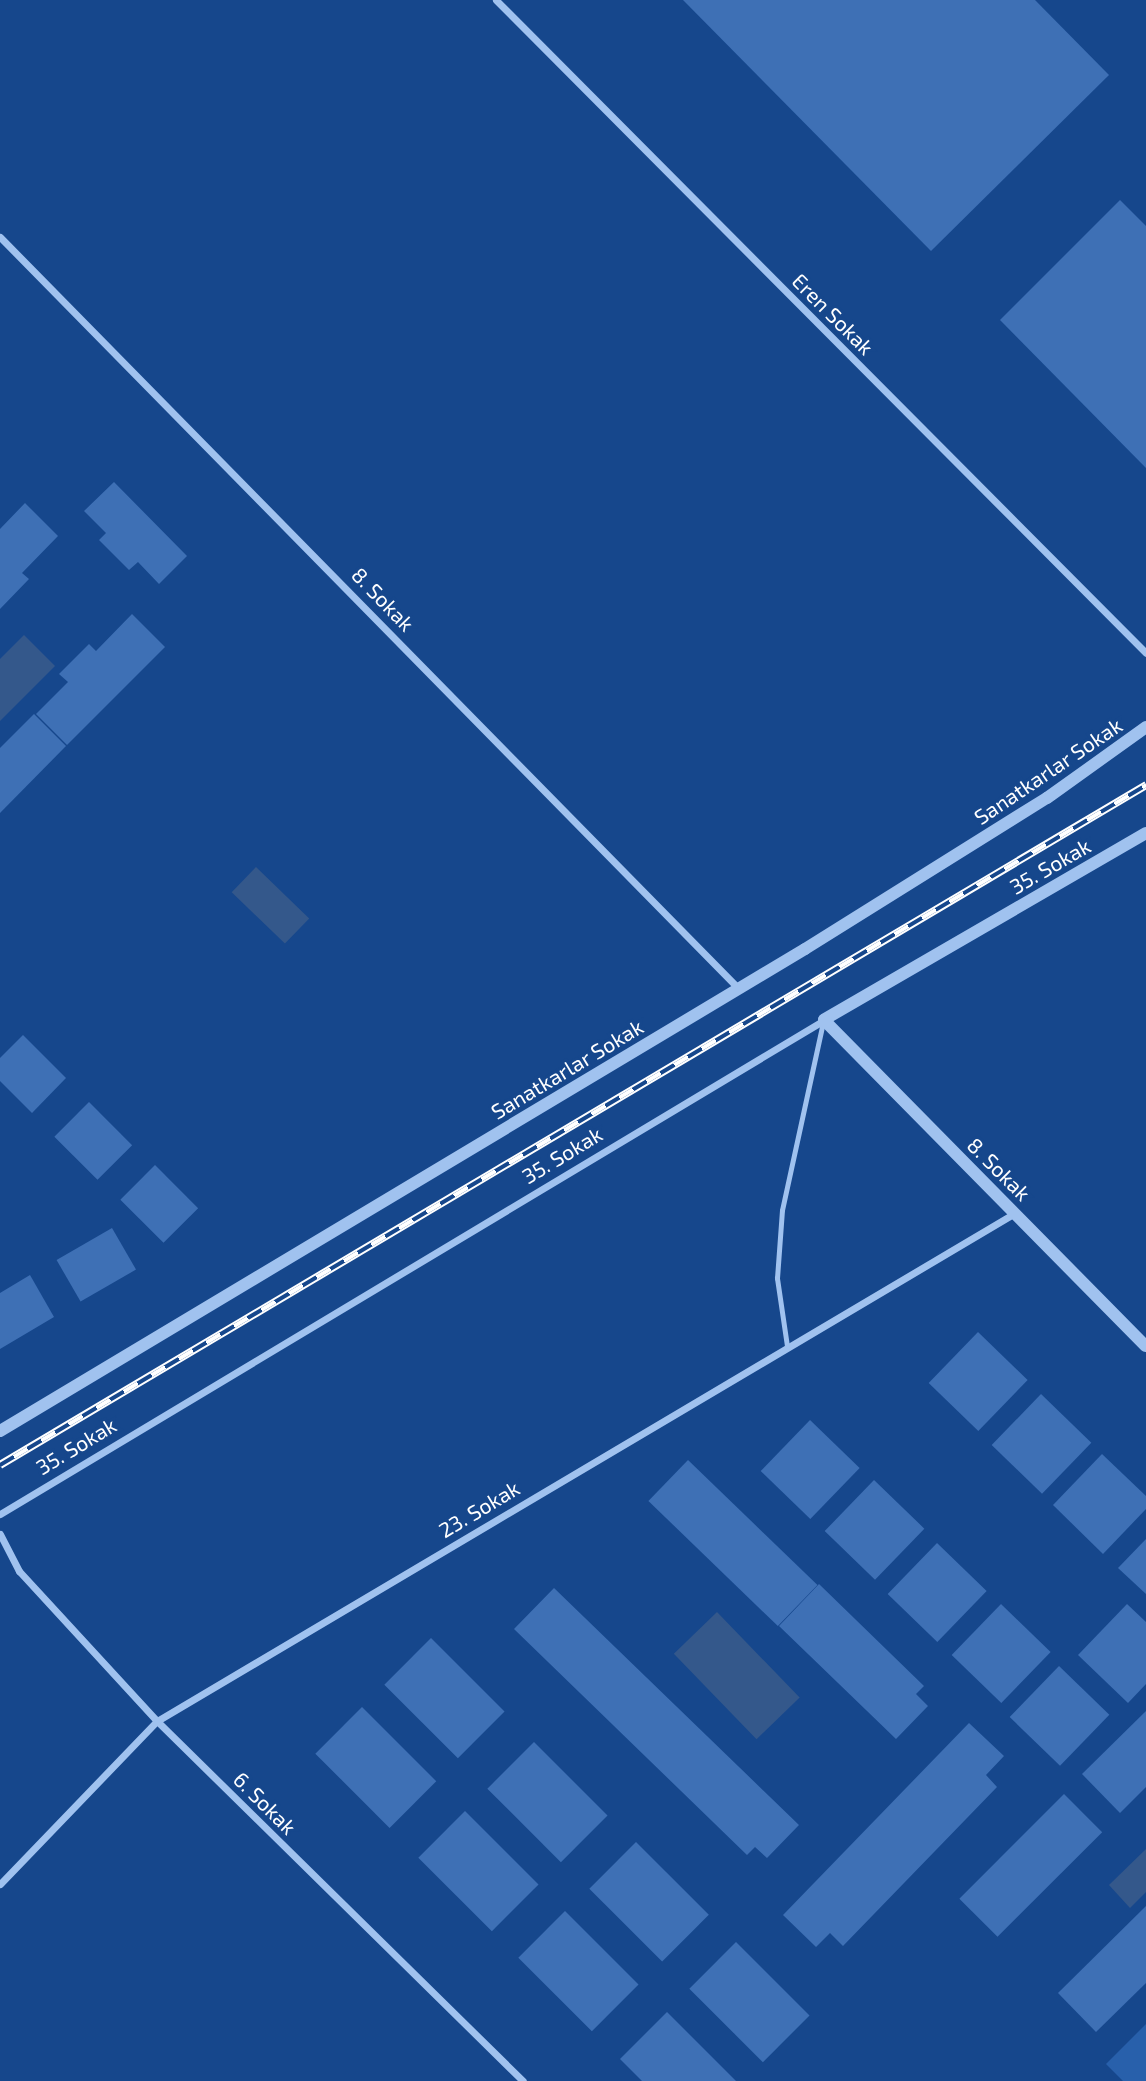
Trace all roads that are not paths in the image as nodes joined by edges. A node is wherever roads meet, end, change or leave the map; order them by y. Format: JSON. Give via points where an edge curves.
{"nodes":[{"id":1,"x":496,"y":0,"type":"edge"},
{"id":2,"x":0,"y":237,"type":"edge"},
{"id":3,"x":1146,"y":653,"type":"edge"},
{"id":4,"x":1146,"y":727,"type":"edge"},
{"id":5,"x":1146,"y":833,"type":"edge"},
{"id":6,"x":738,"y":988,"type":"junction"},
{"id":7,"x":824,"y":1020,"type":"junction"},
{"id":8,"x":1015,"y":1213,"type":"junction"},
{"id":9,"x":787,"y":1346,"type":"junction"},
{"id":10,"x":1146,"y":1346,"type":"edge"},
{"id":11,"x":0,"y":1431,"type":"edge"},
{"id":12,"x":0,"y":1514,"type":"edge"},
{"id":13,"x":0,"y":1534,"type":"edge"},
{"id":14,"x":157,"y":1721,"type":"junction"},
{"id":15,"x":0,"y":1884,"type":"edge"},
{"id":16,"x":523,"y":2081,"type":"edge"}],
"edges":[{"from":1,"to":3,"type":"street","name":"Eren Sokak"},
{"from":2,"to":6,"type":"street","name":"8. Sokak"},
{"from":4,"to":6,"type":"street","name":"Sanatkarlar Sokak","via":[[1048,798]]},
{"from":5,"to":7,"type":"street","name":"35. Sokak"},
{"from":6,"to":11,"type":"street","name":"Sanatkarlar Sokak"},
{"from":7,"to":8,"type":"street","name":"8. Sokak"},
{"from":7,"to":9,"type":"lane","via":[[782,1210],[777,1278]]},
{"from":7,"to":12,"type":"street","name":"35. Sokak"},
{"from":8,"to":9,"type":"street","name":"23. Sokak"},
{"from":8,"to":10,"type":"street","name":"8. Sokak"},
{"from":9,"to":14,"type":"street","name":"23. Sokak"},
{"from":13,"to":14,"type":"street","name":"6. Sokak","via":[[19,1571]]},
{"from":14,"to":15,"type":"street","name":"23. Sokak"},
{"from":14,"to":16,"type":"street","name":"6. Sokak"}]}
